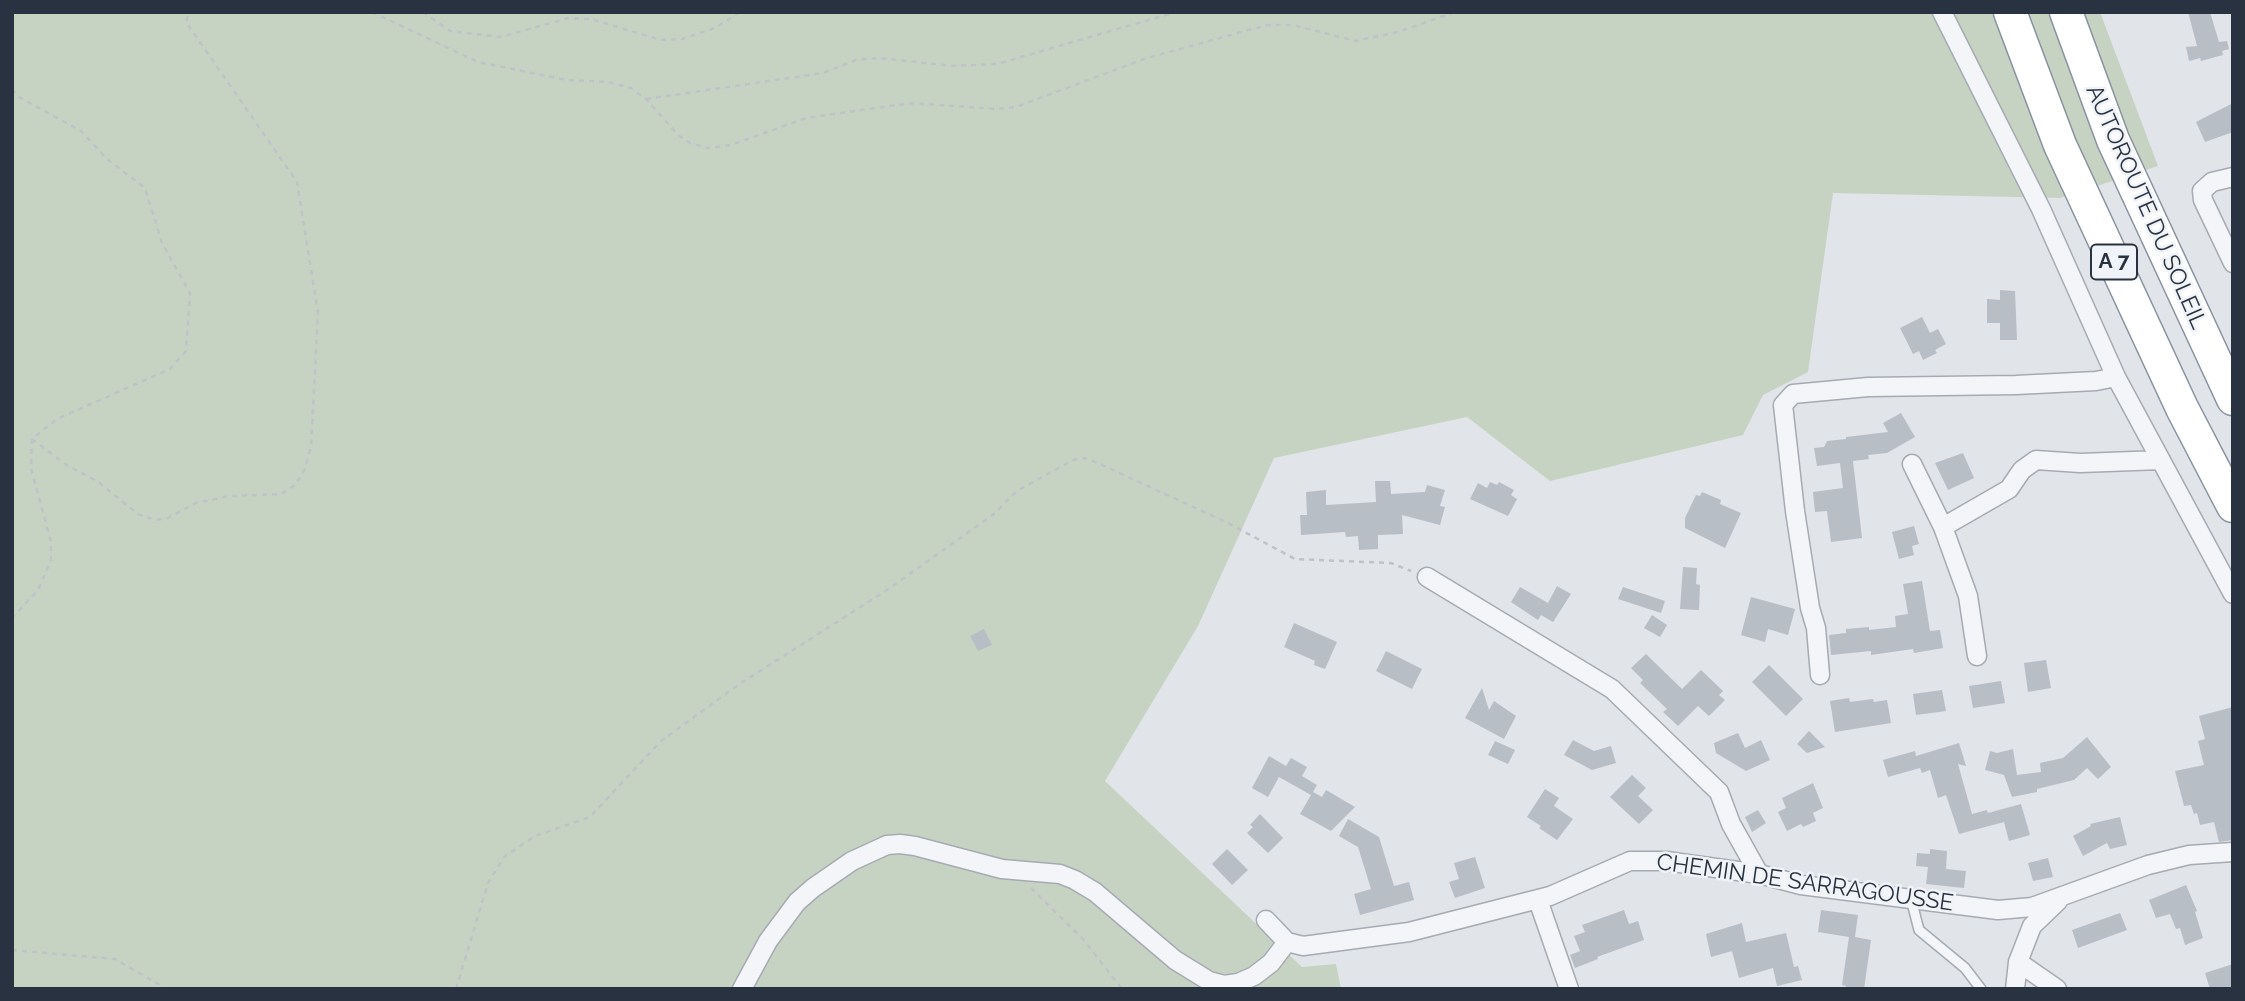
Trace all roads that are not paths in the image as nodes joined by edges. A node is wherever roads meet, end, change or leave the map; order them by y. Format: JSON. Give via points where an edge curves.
{"nodes":[{"id":1,"x":1942,"y":12,"type":"edge"},
{"id":2,"x":2010,"y":12,"type":"edge"},
{"id":3,"x":2066,"y":12,"type":"edge"},
{"id":4,"x":2233,"y":177,"type":"edge"},
{"id":5,"x":2233,"y":263,"type":"edge"},
{"id":6,"x":2116,"y":377,"type":"junction"},
{"id":7,"x":2233,"y":399,"type":"edge"},
{"id":8,"x":2161,"y":460,"type":"junction"},
{"id":9,"x":1912,"y":464,"type":"dead end"},
{"id":10,"x":2233,"y":506,"type":"edge"},
{"id":11,"x":1943,"y":527,"type":"junction"},
{"id":12,"x":1427,"y":577,"type":"road end"},
{"id":13,"x":2233,"y":594,"type":"edge"},
{"id":14,"x":1977,"y":656,"type":"dead end"},
{"id":15,"x":1820,"y":675,"type":"dead end"},
{"id":16,"x":2233,"y":852,"type":"edge"},
{"id":17,"x":1759,"y":874,"type":"junction"},
{"id":18,"x":2064,"y":895,"type":"junction"},
{"id":19,"x":1911,"y":899,"type":"junction"},
{"id":20,"x":1538,"y":900,"type":"junction"},
{"id":21,"x":1266,"y":920,"type":"dead end"},
{"id":22,"x":1287,"y":942,"type":"junction"},
{"id":23,"x":2018,"y":962,"type":"junction"},
{"id":24,"x":742,"y":989,"type":"edge"},
{"id":25,"x":1569,"y":989,"type":"edge"},
{"id":26,"x":1980,"y":989,"type":"edge"},
{"id":27,"x":2015,"y":989,"type":"edge"},
{"id":28,"x":2057,"y":989,"type":"edge"}],
"edges":[{"from":1,"to":6,"type":"street","via":[[2041,209]]},
{"from":2,"to":10,"type":"highway","number":"A 7","via":[[2060,145],[2182,408]]},
{"from":3,"to":7,"type":"highway","name":"AUTOROUTE DU SOLEIL","number":"A 7","via":[[2113,140]]},
{"from":4,"to":5,"type":"street","via":[[2212,181],[2202,191]]},
{"from":6,"to":8,"type":"street"},
{"from":6,"to":15,"type":"street","via":[[1793,394],[1783,405]]},
{"from":8,"to":11,"type":"street","via":[[2036,460],[2009,489]]},
{"from":8,"to":13,"type":"street"},
{"from":9,"to":11,"type":"street"},
{"from":11,"to":14,"type":"street","via":[[1968,596]]},
{"from":12,"to":17,"type":"street","via":[[1612,688],[1719,792]]},
{"from":16,"to":18,"type":"street","name":"CHEMIN DE SARRAGOUSSE","via":[[2189,855],[2148,865]]},
{"from":17,"to":19,"type":"street","name":"CHEMIN DE SARRAGOUSSE","via":[[1801,886]]},
{"from":17,"to":20,"type":"street","name":"CHEMIN DE SARRAGOUSSE","via":[[1665,861],[1630,861]]},
{"from":18,"to":19,"type":"street","name":"CHEMIN DE SARRAGOUSSE","via":[[2032,907],[1998,910]]},
{"from":18,"to":23,"type":"street","via":[[2032,926]]},
{"from":19,"to":26,"type":"lane","via":[[1920,930],[1965,968]]},
{"from":20,"to":22,"type":"street","name":"CHEMIN DE SARRAGOUSSE","via":[[1409,932],[1303,947]]},
{"from":20,"to":25,"type":"street"},
{"from":21,"to":22,"type":"street"},
{"from":22,"to":24,"type":"street","via":[[1254,976],[1224,985],[1175,960],[1075,880],[1060,874],[1014,871],[915,846],[887,845],[834,873],[797,902],[768,941]]},
{"from":23,"to":27,"type":"street"},
{"from":23,"to":28,"type":"street"}]}
